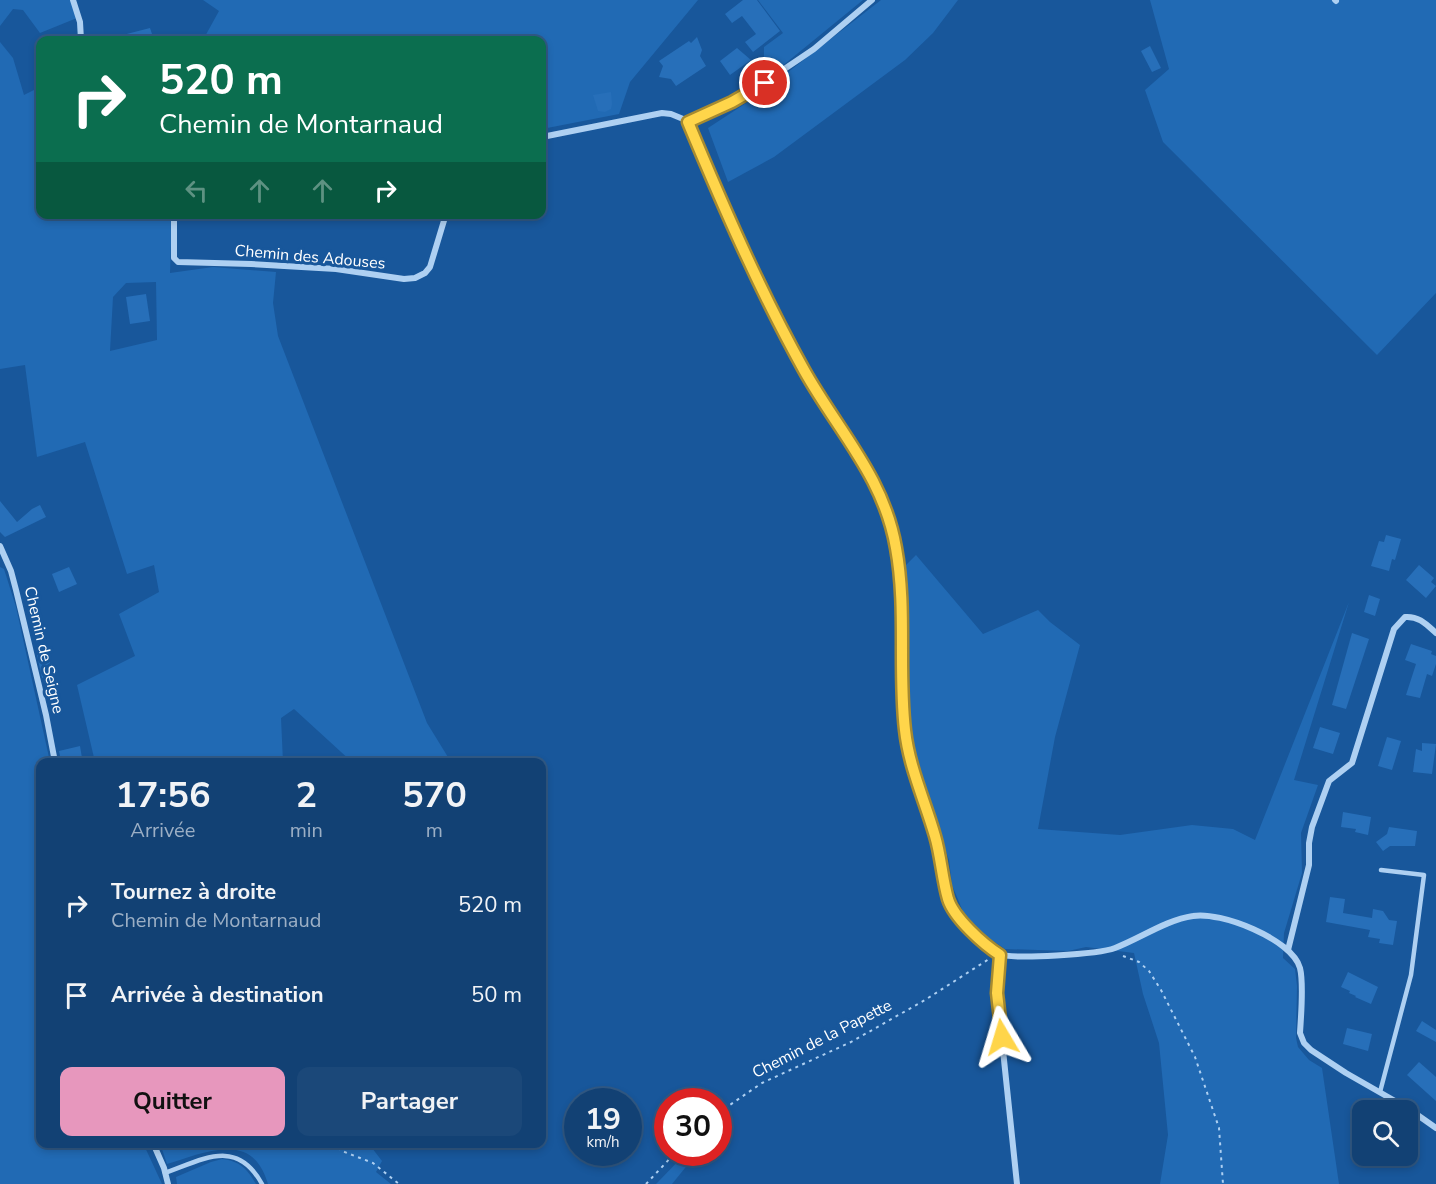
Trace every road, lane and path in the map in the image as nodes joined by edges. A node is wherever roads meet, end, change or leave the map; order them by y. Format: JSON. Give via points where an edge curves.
{"nodes":[{"id":1,"x":73,"y":0,"type":"edge"},
{"id":2,"x":872,"y":0,"type":"edge"},
{"id":3,"x":81,"y":36,"type":"edge"},
{"id":4,"x":685,"y":119,"type":"junction"},
{"id":5,"x":546,"y":136,"type":"edge"},
{"id":6,"x":174,"y":219,"type":"edge"},
{"id":7,"x":444,"y":219,"type":"edge"},
{"id":8,"x":0,"y":546,"type":"edge"},
{"id":9,"x":1436,"y":633,"type":"edge"},
{"id":10,"x":54,"y":758,"type":"edge"},
{"id":11,"x":1381,"y":870,"type":"dead end"},
{"id":12,"x":1288,"y":950,"type":"junction"},
{"id":13,"x":1106,"y":951,"type":"junction"},
{"id":14,"x":1000,"y":955,"type":"junction"},
{"id":15,"x":1380,"y":1092,"type":"junction"},
{"id":16,"x":732,"y":1103,"type":"edge"},
{"id":17,"x":1436,"y":1128,"type":"edge"},
{"id":18,"x":155,"y":1148,"type":"edge"},
{"id":19,"x":338,"y":1148,"type":"edge"},
{"id":20,"x":663,"y":1166,"type":"edge"},
{"id":21,"x":165,"y":1173,"type":"junction"},
{"id":22,"x":168,"y":1184,"type":"edge"},
{"id":23,"x":262,"y":1184,"type":"edge"},
{"id":24,"x":399,"y":1184,"type":"edge"},
{"id":25,"x":646,"y":1184,"type":"edge"},
{"id":26,"x":1017,"y":1184,"type":"edge"},
{"id":27,"x":1223,"y":1184,"type":"edge"}],
"edges":[{"from":1,"to":3,"type":"street"},
{"from":2,"to":4,"type":"street","via":[[814,48],[746,95]]},
{"from":4,"to":5,"type":"street","via":[[662,113]]},
{"from":4,"to":14,"type":"street","via":[[804,370],[884,501],[900,570],[903,702],[909,754],[935,836],[948,900],[981,940]]},
{"from":6,"to":7,"type":"street","name":"Chemin des Adouses","via":[[177,262],[336,269],[404,279],[415,278],[430,267]]},
{"from":8,"to":10,"type":"street","name":"Chemin de Seigne","via":[[11,571]]},
{"from":9,"to":12,"type":"street","via":[[1419,618],[1412,617],[1405,617],[1394,629],[1352,763],[1329,780],[1312,826],[1310,865]]},
{"from":11,"to":15,"type":"lane","via":[[1424,875],[1411,975]]},
{"from":12,"to":13,"type":"street","via":[[1264,933],[1198,915],[1175,920]]},
{"from":12,"to":15,"type":"street","via":[[1300,967],[1300,1033],[1304,1043]]},
{"from":13,"to":14,"type":"street"},
{"from":13,"to":27,"type":"path","via":[[1139,962],[1149,971],[1195,1057],[1219,1128]]},
{"from":14,"to":16,"type":"path","name":"Chemin de la Papette","via":[[851,1042],[762,1083]]},
{"from":14,"to":26,"type":"street","via":[[997,993]]},
{"from":15,"to":17,"type":"street"},
{"from":18,"to":21,"type":"street"},
{"from":19,"to":24,"type":"path","via":[[373,1163]]},
{"from":20,"to":25,"type":"path"},
{"from":21,"to":22,"type":"street"},
{"from":21,"to":23,"type":"lane","via":[[209,1157],[232,1156],[248,1164]]}]}
